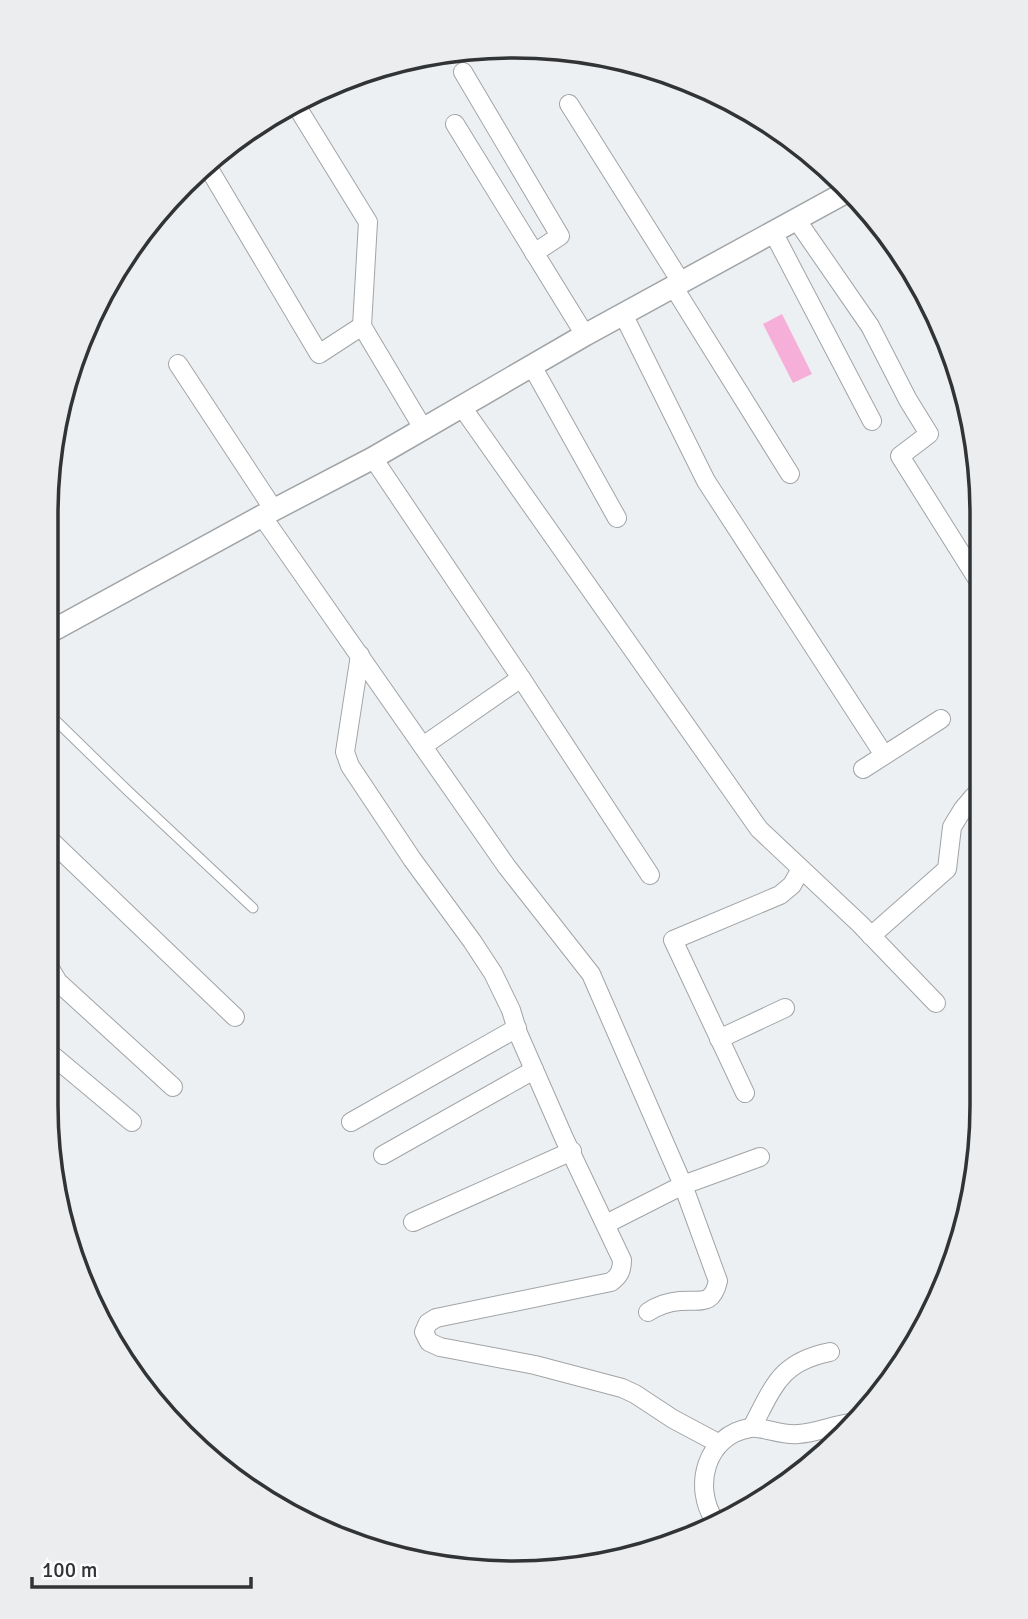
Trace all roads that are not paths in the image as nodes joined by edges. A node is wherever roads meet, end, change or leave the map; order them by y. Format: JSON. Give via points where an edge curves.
{"nodes":[{"id":1,"x":463,"y":72,"type":"dead end"},
{"id":2,"x":569,"y":104,"type":"dead end"},
{"id":3,"x":299,"y":112,"type":"edge"},
{"id":4,"x":455,"y":124,"type":"dead end"},
{"id":5,"x":498,"y":131,"type":"junction"},
{"id":6,"x":470,"y":148,"type":"junction"},
{"id":7,"x":211,"y":173,"type":"edge"},
{"id":8,"x":841,"y":195,"type":"edge"},
{"id":9,"x":796,"y":219,"type":"junction"},
{"id":10,"x":773,"y":232,"type":"junction"},
{"id":11,"x":534,"y":253,"type":"junction"},
{"id":12,"x":677,"y":284,"type":"junction"},
{"id":13,"x":623,"y":314,"type":"junction"},
{"id":14,"x":362,"y":326,"type":"junction"},
{"id":15,"x":585,"y":335,"type":"junction"},
{"id":16,"x":178,"y":364,"type":"dead end"},
{"id":17,"x":532,"y":366,"type":"junction"},
{"id":18,"x":462,"y":407,"type":"junction"},
{"id":19,"x":872,"y":421,"type":"dead end"},
{"id":20,"x":424,"y":429,"type":"junction"},
{"id":21,"x":373,"y":458,"type":"junction"},
{"id":22,"x":790,"y":474,"type":"dead end"},
{"id":23,"x":268,"y":513,"type":"junction"},
{"id":24,"x":617,"y":518,"type":"dead end"},
{"id":25,"x":970,"y":567,"type":"edge"},
{"id":26,"x":58,"y":628,"type":"edge"},
{"id":27,"x":360,"y":655,"type":"junction"},
{"id":28,"x":521,"y":678,"type":"junction"},
{"id":29,"x":941,"y":719,"type":"dead end"},
{"id":30,"x":58,"y":723,"type":"edge"},
{"id":31,"x":423,"y":746,"type":"junction"},
{"id":32,"x":884,"y":755,"type":"junction"},
{"id":33,"x":863,"y":769,"type":"dead end"},
{"id":34,"x":970,"y":800,"type":"edge"},
{"id":35,"x":58,"y":848,"type":"edge"},
{"id":36,"x":801,"y":869,"type":"junction"},
{"id":37,"x":650,"y":875,"type":"dead end"},
{"id":38,"x":253,"y":908,"type":"dead end"},
{"id":39,"x":871,"y":936,"type":"junction"},
{"id":40,"x":58,"y":982,"type":"edge"},
{"id":41,"x":936,"y":1003,"type":"dead end"},
{"id":42,"x":785,"y":1008,"type":"dead end"},
{"id":43,"x":235,"y":1017,"type":"dead end"},
{"id":44,"x":517,"y":1028,"type":"junction"},
{"id":45,"x":719,"y":1039,"type":"junction"},
{"id":46,"x":58,"y":1060,"type":"edge"},
{"id":47,"x":534,"y":1069,"type":"junction"},
{"id":48,"x":173,"y":1087,"type":"dead end"},
{"id":49,"x":745,"y":1093,"type":"dead end"},
{"id":50,"x":132,"y":1122,"type":"dead end"},
{"id":51,"x":351,"y":1122,"type":"dead end"},
{"id":52,"x":572,"y":1151,"type":"junction"},
{"id":53,"x":383,"y":1155,"type":"dead end"},
{"id":54,"x":760,"y":1157,"type":"dead end"},
{"id":55,"x":683,"y":1185,"type":"junction"},
{"id":56,"x":413,"y":1222,"type":"dead end"},
{"id":57,"x":606,"y":1224,"type":"junction"},
{"id":58,"x":648,"y":1312,"type":"dead end"},
{"id":59,"x":830,"y":1352,"type":"dead end"},
{"id":60,"x":839,"y":1426,"type":"edge"},
{"id":61,"x":752,"y":1427,"type":"junction"},
{"id":62,"x":719,"y":1443,"type":"junction"},
{"id":63,"x":713,"y":1516,"type":"edge"}],
"edges":[{"from":1,"to":5,"type":"street"},
{"from":2,"to":12,"type":"street"},
{"from":3,"to":14,"type":"street","via":[[368,222]]},
{"from":4,"to":6,"type":"street"},
{"from":5,"to":6,"type":"street"},
{"from":5,"to":11,"type":"street","via":[[559,236]]},
{"from":6,"to":11,"type":"street"},
{"from":7,"to":14,"type":"street","via":[[319,354]]},
{"from":8,"to":9,"type":"street"},
{"from":9,"to":10,"type":"street"},
{"from":9,"to":25,"type":"street","via":[[870,326],[929,434],[900,456]]},
{"from":10,"to":12,"type":"street"},
{"from":10,"to":19,"type":"street"},
{"from":11,"to":15,"type":"street"},
{"from":12,"to":13,"type":"street"},
{"from":12,"to":22,"type":"street"},
{"from":13,"to":15,"type":"street"},
{"from":13,"to":32,"type":"street","via":[[706,481]]},
{"from":14,"to":20,"type":"street"},
{"from":15,"to":17,"type":"street"},
{"from":16,"to":23,"type":"street"},
{"from":17,"to":18,"type":"street"},
{"from":17,"to":24,"type":"street"},
{"from":18,"to":20,"type":"street"},
{"from":18,"to":36,"type":"street","via":[[759,829]]},
{"from":20,"to":21,"type":"street"},
{"from":21,"to":23,"type":"street"},
{"from":21,"to":28,"type":"street"},
{"from":23,"to":26,"type":"street"},
{"from":23,"to":27,"type":"street"},
{"from":27,"to":31,"type":"street"},
{"from":27,"to":44,"type":"street","via":[[345,752],[350,766],[493,973]]},
{"from":28,"to":31,"type":"street"},
{"from":28,"to":37,"type":"street"},
{"from":29,"to":32,"type":"street"},
{"from":30,"to":38,"type":"lane"},
{"from":31,"to":55,"type":"street","via":[[507,867],[591,975]]},
{"from":32,"to":33,"type":"street"},
{"from":34,"to":39,"type":"street","via":[[952,827],[947,869]]},
{"from":35,"to":43,"type":"street"},
{"from":36,"to":39,"type":"street"},
{"from":36,"to":45,"type":"street","via":[[792,886],[780,895],[673,940]]},
{"from":39,"to":41,"type":"street"},
{"from":40,"to":48,"type":"street"},
{"from":42,"to":45,"type":"street"},
{"from":44,"to":47,"type":"street"},
{"from":44,"to":51,"type":"street"},
{"from":45,"to":49,"type":"street"},
{"from":46,"to":50,"type":"street"},
{"from":47,"to":52,"type":"street"},
{"from":47,"to":53,"type":"street"},
{"from":52,"to":56,"type":"street"},
{"from":52,"to":57,"type":"street"},
{"from":54,"to":55,"type":"street"},
{"from":55,"to":57,"type":"street"},
{"from":55,"to":58,"type":"street","via":[[715,1269],[716,1290],[703,1301],[671,1302]]},
{"from":57,"to":62,"type":"street","via":[[622,1260],[622,1270],[611,1283],[436,1318],[424,1332],[429,1342],[622,1388]]},
{"from":59,"to":61,"type":"street","via":[[791,1366],[773,1386]]},
{"from":60,"to":61,"type":"street","via":[[800,1434]]},
{"from":61,"to":62,"type":"street"},
{"from":62,"to":63,"type":"street","via":[[703,1479]]}]}
